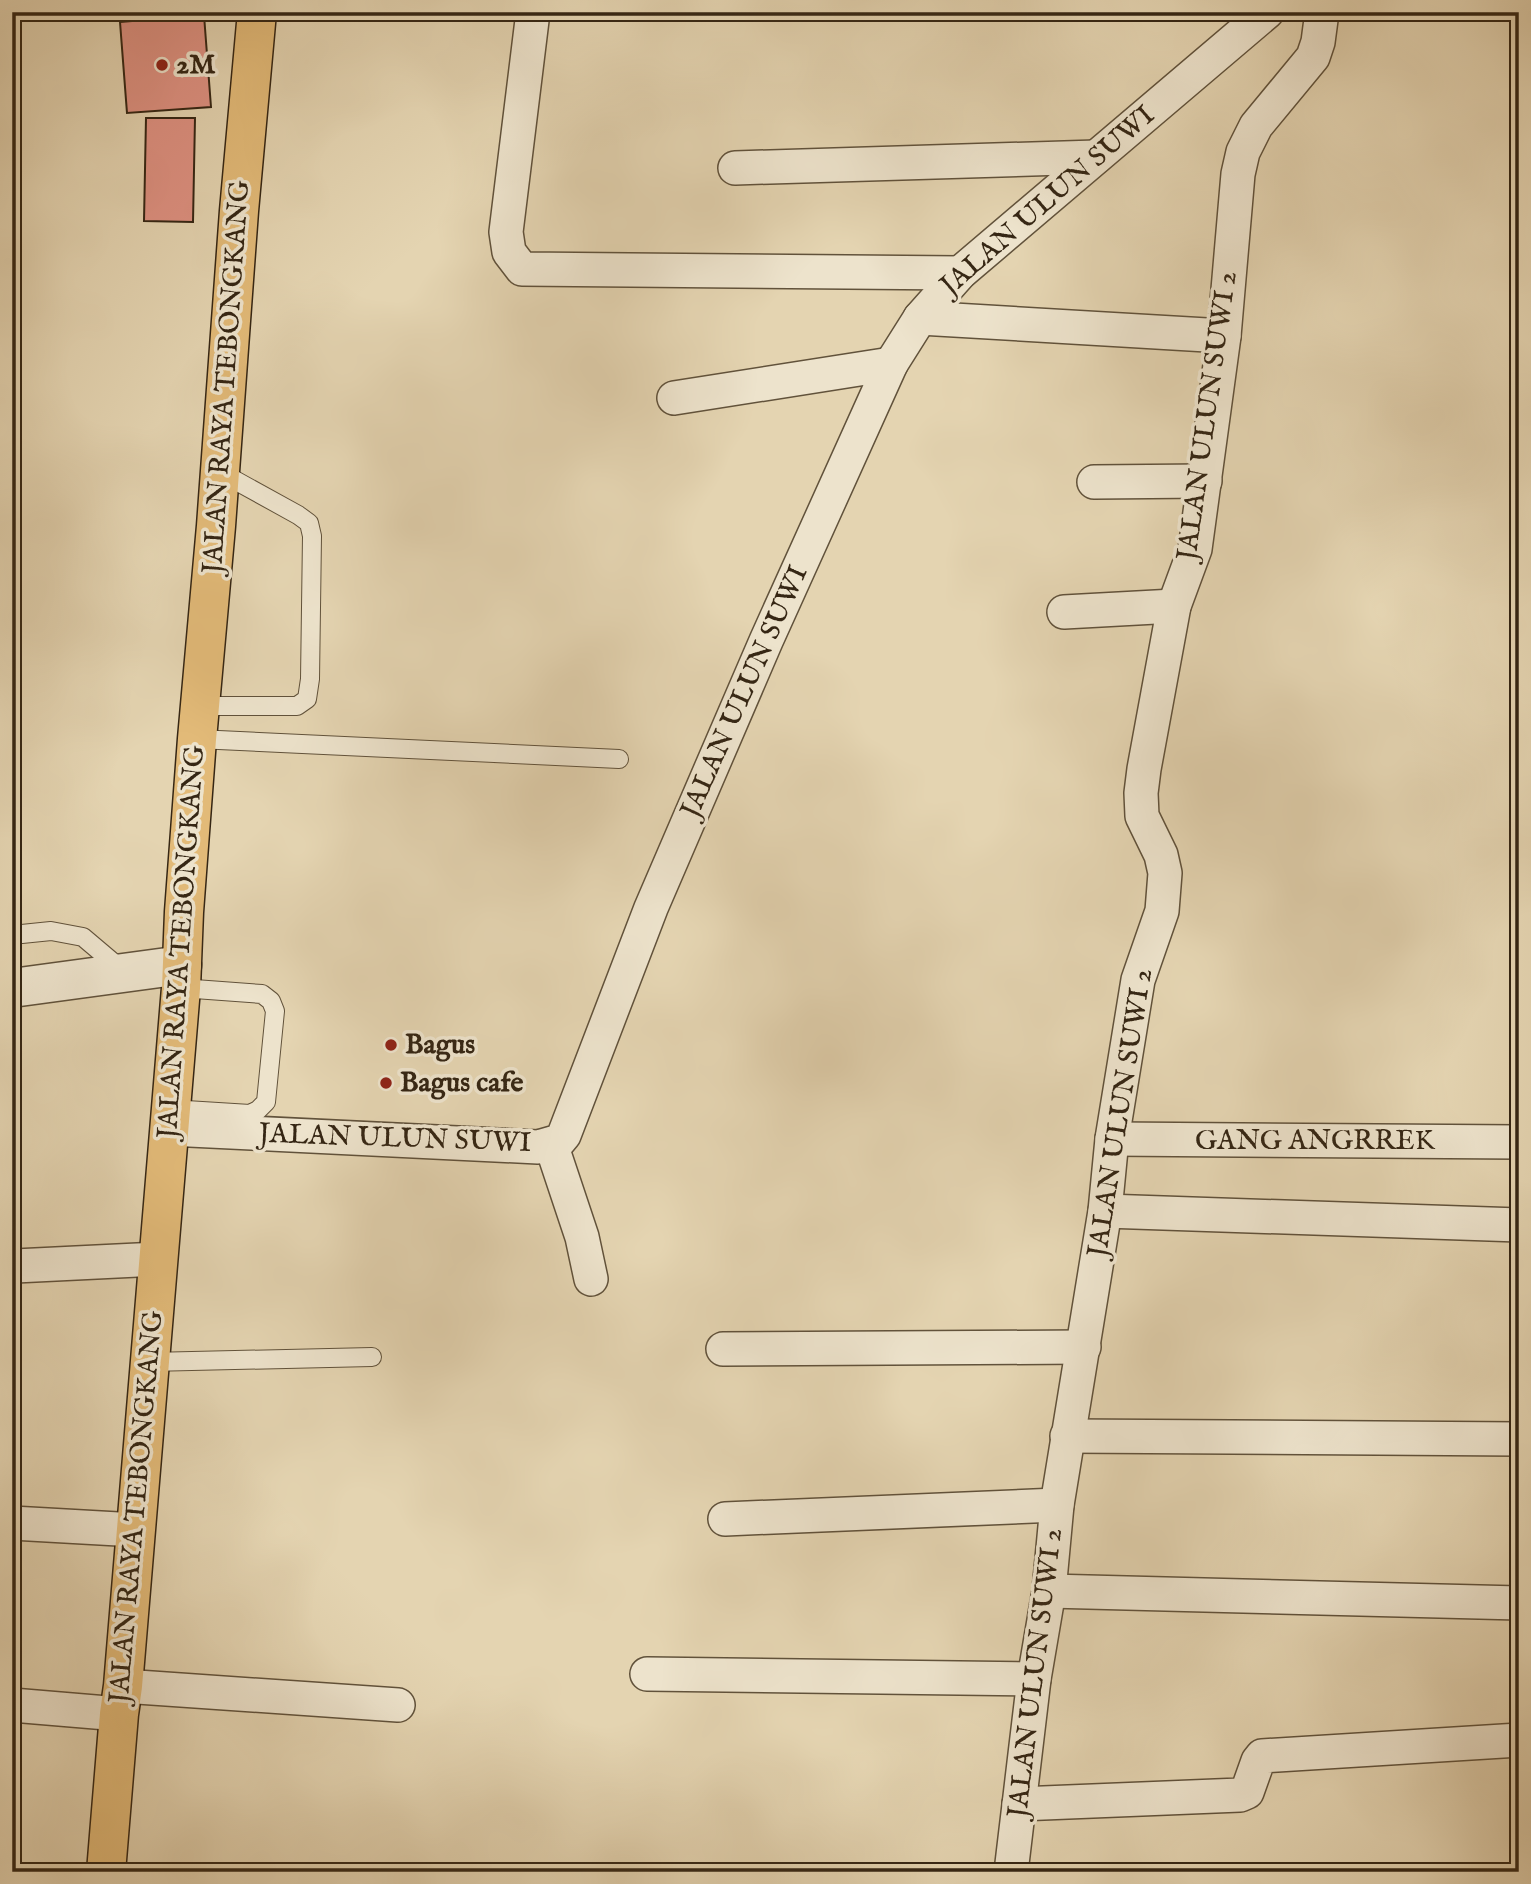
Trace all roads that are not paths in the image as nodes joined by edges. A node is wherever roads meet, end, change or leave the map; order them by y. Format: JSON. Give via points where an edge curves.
{"nodes":[{"id":1,"x":257,"y":12,"type":"edge"},
{"id":2,"x":533,"y":12,"type":"edge"},
{"id":3,"x":1267,"y":12,"type":"edge"},
{"id":4,"x":1322,"y":12,"type":"edge"},
{"id":5,"x":1096,"y":157,"type":"junction"},
{"id":6,"x":735,"y":168,"type":"dead end"},
{"id":7,"x":960,"y":273,"type":"junction"},
{"id":8,"x":920,"y":318,"type":"junction"},
{"id":9,"x":1224,"y":336,"type":"junction"},
{"id":10,"x":891,"y":364,"type":"junction"},
{"id":11,"x":674,"y":398,"type":"dead end"},
{"id":12,"x":220,"y":472,"type":"junction"},
{"id":13,"x":1205,"y":481,"type":"junction"},
{"id":14,"x":1094,"y":482,"type":"dead end"},
{"id":15,"x":1174,"y":606,"type":"junction"},
{"id":16,"x":1064,"y":612,"type":"dead end"},
{"id":17,"x":198,"y":723,"type":"junction"},
{"id":18,"x":619,"y":759,"type":"dead end"},
{"id":19,"x":12,"y":935,"type":"edge"},
{"id":20,"x":126,"y":973,"type":"junction"},
{"id":21,"x":181,"y":976,"type":"junction"},
{"id":22,"x":12,"y":988,"type":"edge"},
{"id":23,"x":170,"y":1119,"type":"junction"},
{"id":24,"x":1112,"y":1139,"type":"junction"},
{"id":25,"x":1519,"y":1142,"type":"edge"},
{"id":26,"x":551,"y":1144,"type":"junction"},
{"id":27,"x":1105,"y":1211,"type":"junction"},
{"id":28,"x":1519,"y":1225,"type":"edge"},
{"id":29,"x":159,"y":1259,"type":"junction"},
{"id":30,"x":15,"y":1266,"type":"dead end"},
{"id":31,"x":592,"y":1279,"type":"dead end"},
{"id":32,"x":1084,"y":1347,"type":"junction"},
{"id":33,"x":723,"y":1349,"type":"dead end"},
{"id":34,"x":372,"y":1357,"type":"dead end"},
{"id":35,"x":149,"y":1362,"type":"junction"},
{"id":36,"x":1067,"y":1436,"type":"junction"},
{"id":37,"x":1519,"y":1439,"type":"edge"},
{"id":38,"x":1057,"y":1505,"type":"junction"},
{"id":39,"x":724,"y":1519,"type":"dead end"},
{"id":40,"x":12,"y":1523,"type":"edge"},
{"id":41,"x":136,"y":1530,"type":"junction"},
{"id":42,"x":1049,"y":1591,"type":"junction"},
{"id":43,"x":1519,"y":1603,"type":"edge"},
{"id":44,"x":647,"y":1674,"type":"dead end"},
{"id":45,"x":1034,"y":1679,"type":"junction"},
{"id":46,"x":121,"y":1700,"type":"junction"},
{"id":47,"x":12,"y":1705,"type":"edge"},
{"id":48,"x":398,"y":1705,"type":"dead end"},
{"id":49,"x":1519,"y":1740,"type":"edge"},
{"id":50,"x":1019,"y":1804,"type":"junction"},
{"id":51,"x":106,"y":1872,"type":"edge"},
{"id":52,"x":1011,"y":1872,"type":"edge"}],
"edges":[{"from":1,"to":12,"type":"main road","name":"JALAN RAYA TEBONGKANG"},
{"from":2,"to":7,"type":"street","via":[[506,232],[509,252],[522,269]]},
{"from":3,"to":5,"type":"street","name":"JALAN ULUN SUWI"},
{"from":4,"to":9,"type":"street","name":"JALAN ULUN SUWI 2","via":[[1313,57],[1256,126],[1243,152]]},
{"from":5,"to":6,"type":"street"},
{"from":5,"to":7,"type":"street","name":"JALAN ULUN SUWI"},
{"from":7,"to":8,"type":"street","name":"JALAN ULUN SUWI"},
{"from":8,"to":9,"type":"street"},
{"from":8,"to":10,"type":"street","name":"JALAN ULUN SUWI"},
{"from":9,"to":13,"type":"street","name":"JALAN ULUN SUWI 2"},
{"from":10,"to":11,"type":"street"},
{"from":10,"to":26,"type":"street","name":"JALAN ULUN SUWI","via":[[651,908],[564,1135]]},
{"from":12,"to":17,"type":"main road","name":"JALAN RAYA TEBONGKANG"},
{"from":12,"to":17,"type":"lane","via":[[309,523],[310,679],[307,699],[297,706]]},
{"from":13,"to":14,"type":"street"},
{"from":13,"to":15,"type":"street","name":"JALAN ULUN SUWI 2","via":[[1195,549]]},
{"from":15,"to":16,"type":"street"},
{"from":15,"to":24,"type":"street","name":"JALAN ULUN SUWI 2","via":[[1141,793],[1142,816],[1166,873],[1162,911],[1138,979]]},
{"from":17,"to":18,"type":"lane"},
{"from":17,"to":21,"type":"main road","name":"JALAN RAYA TEBONGKANG"},
{"from":19,"to":20,"type":"lane","via":[[51,931],[83,937]]},
{"from":20,"to":21,"type":"street"},
{"from":20,"to":22,"type":"street"},
{"from":21,"to":23,"type":"main road","name":"JALAN RAYA TEBONGKANG"},
{"from":21,"to":23,"type":"lane","via":[[262,994],[275,1011],[262,1108],[250,1114]]},
{"from":23,"to":26,"type":"street","name":"JALAN ULUN SUWI","via":[[538,1147]]},
{"from":23,"to":29,"type":"main road","name":"JALAN RAYA TEBONGKANG"},
{"from":24,"to":25,"type":"street","name":"GANG ANGRREK"},
{"from":24,"to":27,"type":"street","name":"JALAN ULUN SUWI 2"},
{"from":26,"to":31,"type":"street"},
{"from":27,"to":28,"type":"street"},
{"from":27,"to":32,"type":"street","name":"JALAN ULUN SUWI 2"},
{"from":29,"to":30,"type":"street"},
{"from":29,"to":35,"type":"main road","name":"JALAN RAYA TEBONGKANG"},
{"from":32,"to":33,"type":"street"},
{"from":32,"to":36,"type":"street","name":"JALAN ULUN SUWI 2"},
{"from":34,"to":35,"type":"lane"},
{"from":35,"to":41,"type":"main road","name":"JALAN RAYA TEBONGKANG"},
{"from":36,"to":37,"type":"street"},
{"from":36,"to":38,"type":"street","name":"JALAN ULUN SUWI 2"},
{"from":38,"to":39,"type":"street"},
{"from":38,"to":42,"type":"street","name":"JALAN ULUN SUWI 2"},
{"from":40,"to":41,"type":"street"},
{"from":41,"to":46,"type":"main road","name":"JALAN RAYA TEBONGKANG"},
{"from":42,"to":43,"type":"street"},
{"from":42,"to":45,"type":"street","name":"JALAN ULUN SUWI 2"},
{"from":44,"to":45,"type":"street"},
{"from":45,"to":50,"type":"street","name":"JALAN ULUN SUWI 2"},
{"from":46,"to":47,"type":"street"},
{"from":46,"to":48,"type":"street"},
{"from":46,"to":51,"type":"main road","name":"JALAN RAYA TEBONGKANG"},
{"from":49,"to":50,"type":"street","via":[[1262,1756],[1247,1792],[1240,1795]]},
{"from":50,"to":52,"type":"street","name":"JALAN ULUN SUWI 2"}]}
